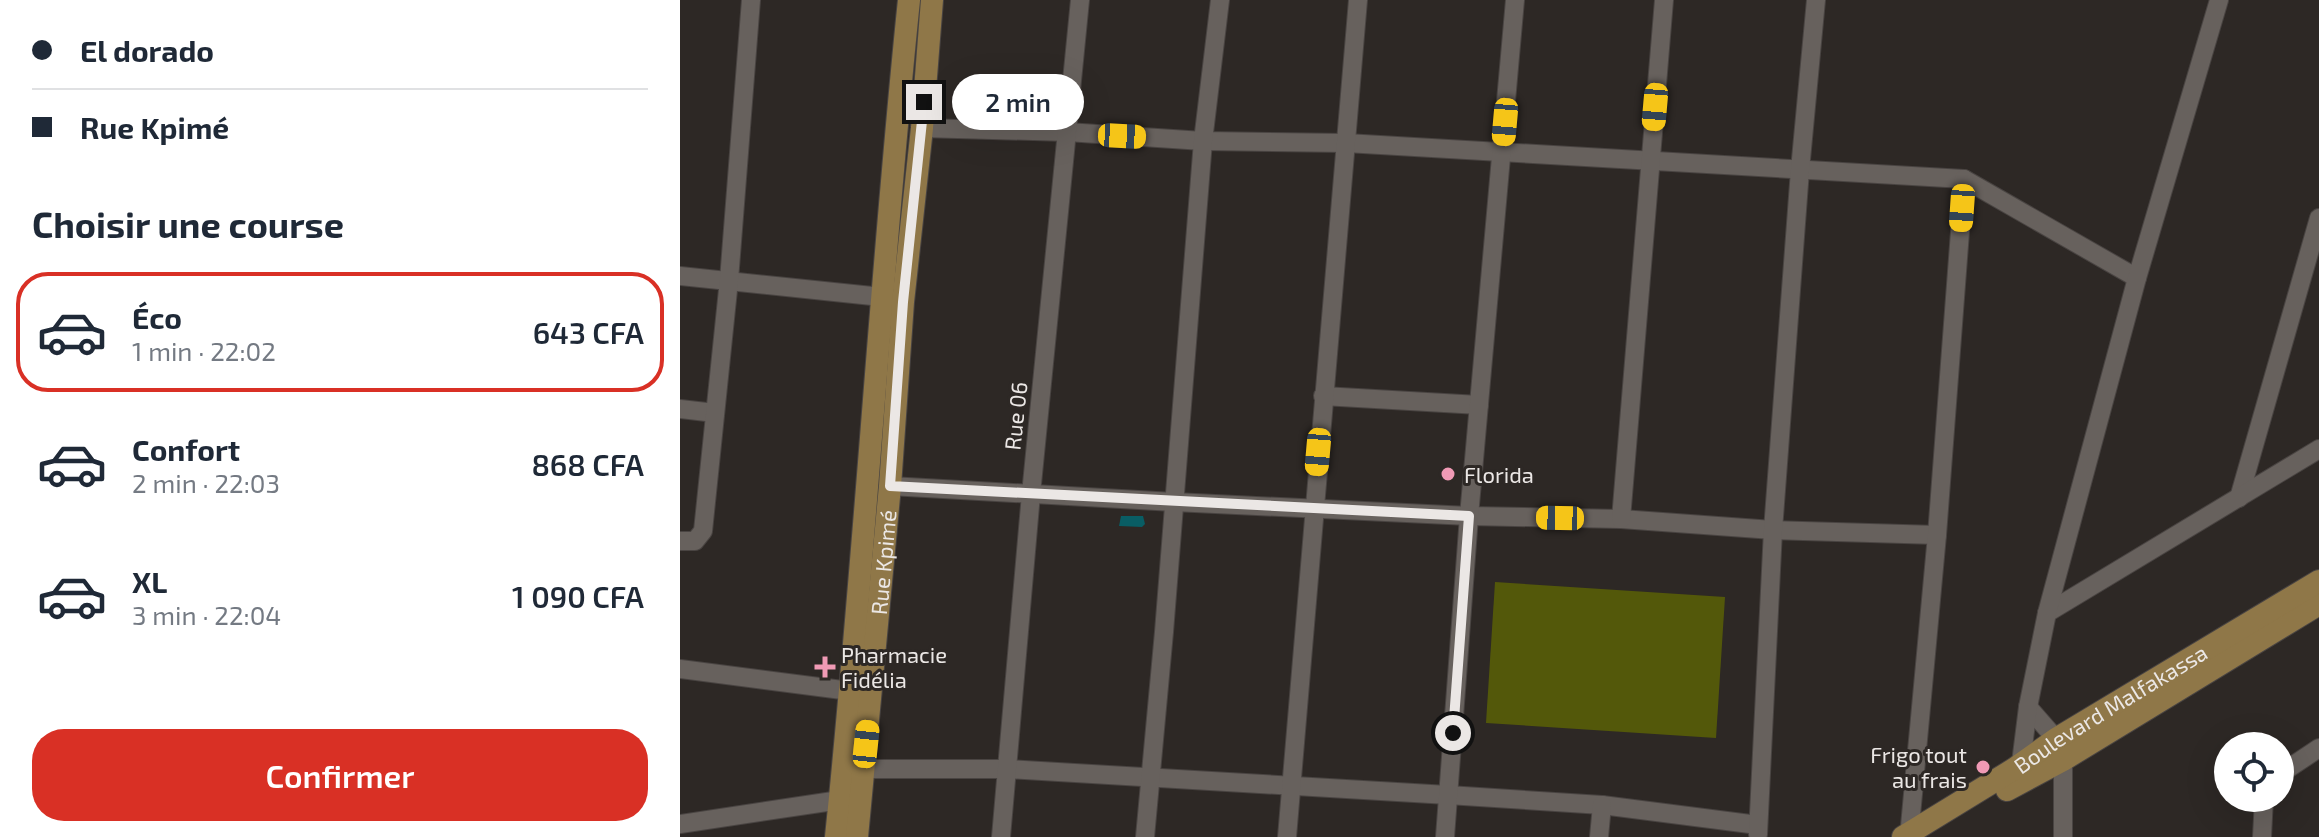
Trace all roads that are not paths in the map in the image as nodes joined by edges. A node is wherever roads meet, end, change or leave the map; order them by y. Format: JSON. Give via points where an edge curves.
{"nodes":[{"id":1,"x":751,"y":0,"type":"edge"},
{"id":2,"x":909,"y":0,"type":"edge"},
{"id":3,"x":932,"y":0,"type":"edge"},
{"id":4,"x":1080,"y":0,"type":"edge"},
{"id":5,"x":1220,"y":0,"type":"edge"},
{"id":6,"x":1358,"y":0,"type":"edge"},
{"id":7,"x":1515,"y":0,"type":"edge"},
{"id":8,"x":1664,"y":0,"type":"edge"},
{"id":9,"x":1816,"y":0,"type":"edge"},
{"id":10,"x":2219,"y":0,"type":"edge"},
{"id":11,"x":922,"y":128,"type":"junction"},
{"id":12,"x":1067,"y":132,"type":"junction"},
{"id":13,"x":1203,"y":141,"type":"junction"},
{"id":14,"x":1346,"y":143,"type":"junction"},
{"id":15,"x":1502,"y":152,"type":"junction"},
{"id":16,"x":1650,"y":161,"type":"junction"},
{"id":17,"x":1800,"y":170,"type":"junction"},
{"id":18,"x":1964,"y":179,"type":"junction"},
{"id":19,"x":2319,"y":218,"type":"edge"},
{"id":20,"x":2319,"y":270,"type":"edge"},
{"id":21,"x":680,"y":276,"type":"edge"},
{"id":22,"x":2137,"y":278,"type":"junction"},
{"id":23,"x":729,"y":280,"type":"junction"},
{"id":24,"x":2300,"y":281,"type":"junction"},
{"id":25,"x":882,"y":297,"type":"junction"},
{"id":26,"x":1323,"y":396,"type":"junction"},
{"id":27,"x":1479,"y":405,"type":"junction"},
{"id":28,"x":680,"y":409,"type":"edge"},
{"id":29,"x":715,"y":413,"type":"junction"},
{"id":30,"x":2319,"y":449,"type":"edge"},
{"id":31,"x":890,"y":486,"type":"junction"},
{"id":32,"x":1031,"y":494,"type":"junction"},
{"id":33,"x":2239,"y":498,"type":"junction"},
{"id":34,"x":1174,"y":502,"type":"junction"},
{"id":35,"x":1313,"y":508,"type":"junction"},
{"id":36,"x":1469,"y":516,"type":"junction"},
{"id":37,"x":1621,"y":519,"type":"junction"},
{"id":38,"x":1773,"y":530,"type":"junction"},
{"id":39,"x":1937,"y":535,"type":"junction"},
{"id":40,"x":680,"y":541,"type":"edge"},
{"id":41,"x":2319,"y":581,"type":"edge"},
{"id":42,"x":2319,"y":604,"type":"edge"},
{"id":43,"x":2047,"y":613,"type":"junction"},
{"id":44,"x":680,"y":669,"type":"edge"},
{"id":45,"x":850,"y":691,"type":"junction"},
{"id":46,"x":2028,"y":707,"type":"junction"},
{"id":47,"x":2319,"y":748,"type":"edge"},
{"id":48,"x":2059,"y":750,"type":"junction"},
{"id":49,"x":2294,"y":765,"type":"edge"},
{"id":50,"x":864,"y":769,"type":"junction"},
{"id":51,"x":1007,"y":769,"type":"junction"},
{"id":52,"x":2020,"y":774,"type":"junction"},
{"id":53,"x":1149,"y":779,"type":"junction"},
{"id":54,"x":1290,"y":787,"type":"junction"},
{"id":55,"x":1448,"y":795,"type":"junction"},
{"id":56,"x":840,"y":800,"type":"junction"},
{"id":57,"x":1602,"y":805,"type":"junction"},
{"id":58,"x":2263,"y":812,"type":"edge"},
{"id":59,"x":680,"y":824,"type":"edge"},
{"id":60,"x":1758,"y":831,"type":"edge"},
{"id":61,"x":1913,"y":836,"type":"edge"},
{"id":62,"x":836,"y":837,"type":"edge"},
{"id":63,"x":857,"y":837,"type":"edge"},
{"id":64,"x":1001,"y":837,"type":"edge"},
{"id":65,"x":1145,"y":837,"type":"edge"},
{"id":66,"x":1287,"y":837,"type":"edge"},
{"id":67,"x":1445,"y":837,"type":"edge"},
{"id":68,"x":1599,"y":837,"type":"edge"},
{"id":69,"x":2063,"y":837,"type":"edge"},
{"id":70,"x":2262,"y":837,"type":"edge"}],
"edges":[{"from":1,"to":23,"type":"street"},
{"from":2,"to":25,"type":"main road","name":"Rue Kpimé"},
{"from":3,"to":11,"type":"main road","name":"Rue Kpimé"},
{"from":4,"to":12,"type":"street","name":"Rue 06"},
{"from":5,"to":13,"type":"street"},
{"from":6,"to":14,"type":"street"},
{"from":7,"to":15,"type":"street"},
{"from":8,"to":16,"type":"street"},
{"from":9,"to":17,"type":"street"},
{"from":10,"to":22,"type":"street"},
{"from":11,"to":12,"type":"street"},
{"from":11,"to":31,"type":"main road","name":"Rue Kpimé"},
{"from":12,"to":13,"type":"street"},
{"from":12,"to":32,"type":"street","name":"Rue 06"},
{"from":13,"to":14,"type":"street"},
{"from":13,"to":34,"type":"street"},
{"from":14,"to":15,"type":"street"},
{"from":14,"to":26,"type":"street"},
{"from":15,"to":16,"type":"street"},
{"from":15,"to":27,"type":"street"},
{"from":16,"to":17,"type":"street"},
{"from":16,"to":37,"type":"street"},
{"from":17,"to":18,"type":"street"},
{"from":17,"to":38,"type":"street"},
{"from":18,"to":22,"type":"street"},
{"from":18,"to":39,"type":"street"},
{"from":19,"to":24,"type":"street"},
{"from":20,"to":24,"type":"street"},
{"from":21,"to":23,"type":"street"},
{"from":22,"to":43,"type":"street"},
{"from":23,"to":25,"type":"street"},
{"from":23,"to":29,"type":"street"},
{"from":24,"to":33,"type":"street"},
{"from":25,"to":45,"type":"main road","name":"Rue Kpimé"},
{"from":26,"to":27,"type":"street"},
{"from":26,"to":35,"type":"street"},
{"from":27,"to":36,"type":"street"},
{"from":28,"to":29,"type":"street"},
{"from":29,"to":40,"type":"street","via":[[703,531],[695,541]]},
{"from":30,"to":33,"type":"street"},
{"from":31,"to":32,"type":"street"},
{"from":31,"to":50,"type":"main road","name":"Rue Kpimé"},
{"from":32,"to":34,"type":"street"},
{"from":32,"to":51,"type":"street","name":"Rue 06"},
{"from":33,"to":43,"type":"street"},
{"from":34,"to":35,"type":"street"},
{"from":34,"to":53,"type":"street"},
{"from":35,"to":36,"type":"street"},
{"from":35,"to":54,"type":"street"},
{"from":36,"to":37,"type":"street"},
{"from":36,"to":55,"type":"street"},
{"from":37,"to":38,"type":"street"},
{"from":38,"to":39,"type":"street"},
{"from":38,"to":60,"type":"street"},
{"from":39,"to":61,"type":"street"},
{"from":41,"to":48,"type":"main road","name":"Boulevard Malfakassa"},
{"from":42,"to":48,"type":"main road","name":"Boulevard Malfakassa"},
{"from":43,"to":46,"type":"street"},
{"from":44,"to":45,"type":"street"},
{"from":45,"to":56,"type":"main road","name":"Rue Kpimé"},
{"from":46,"to":48,"type":"street"},
{"from":46,"to":52,"type":"street"},
{"from":47,"to":49,"type":"street"},
{"from":48,"to":52,"type":"main road","name":"Boulevard Malfakassa"},
{"from":48,"to":69,"type":"street"},
{"from":50,"to":51,"type":"street"},
{"from":50,"to":63,"type":"main road","name":"Rue Kpimé"},
{"from":51,"to":53,"type":"street"},
{"from":51,"to":64,"type":"street","name":"Rue 06"},
{"from":52,"to":61,"type":"main road","name":"Boulevard Malfakassa"},
{"from":53,"to":54,"type":"street"},
{"from":53,"to":65,"type":"street"},
{"from":54,"to":55,"type":"street"},
{"from":54,"to":66,"type":"street"},
{"from":55,"to":57,"type":"street"},
{"from":55,"to":67,"type":"street"},
{"from":56,"to":59,"type":"street"},
{"from":56,"to":62,"type":"main road","name":"Rue Kpimé"},
{"from":57,"to":60,"type":"street"},
{"from":57,"to":68,"type":"street"},
{"from":58,"to":70,"type":"street"}]}
